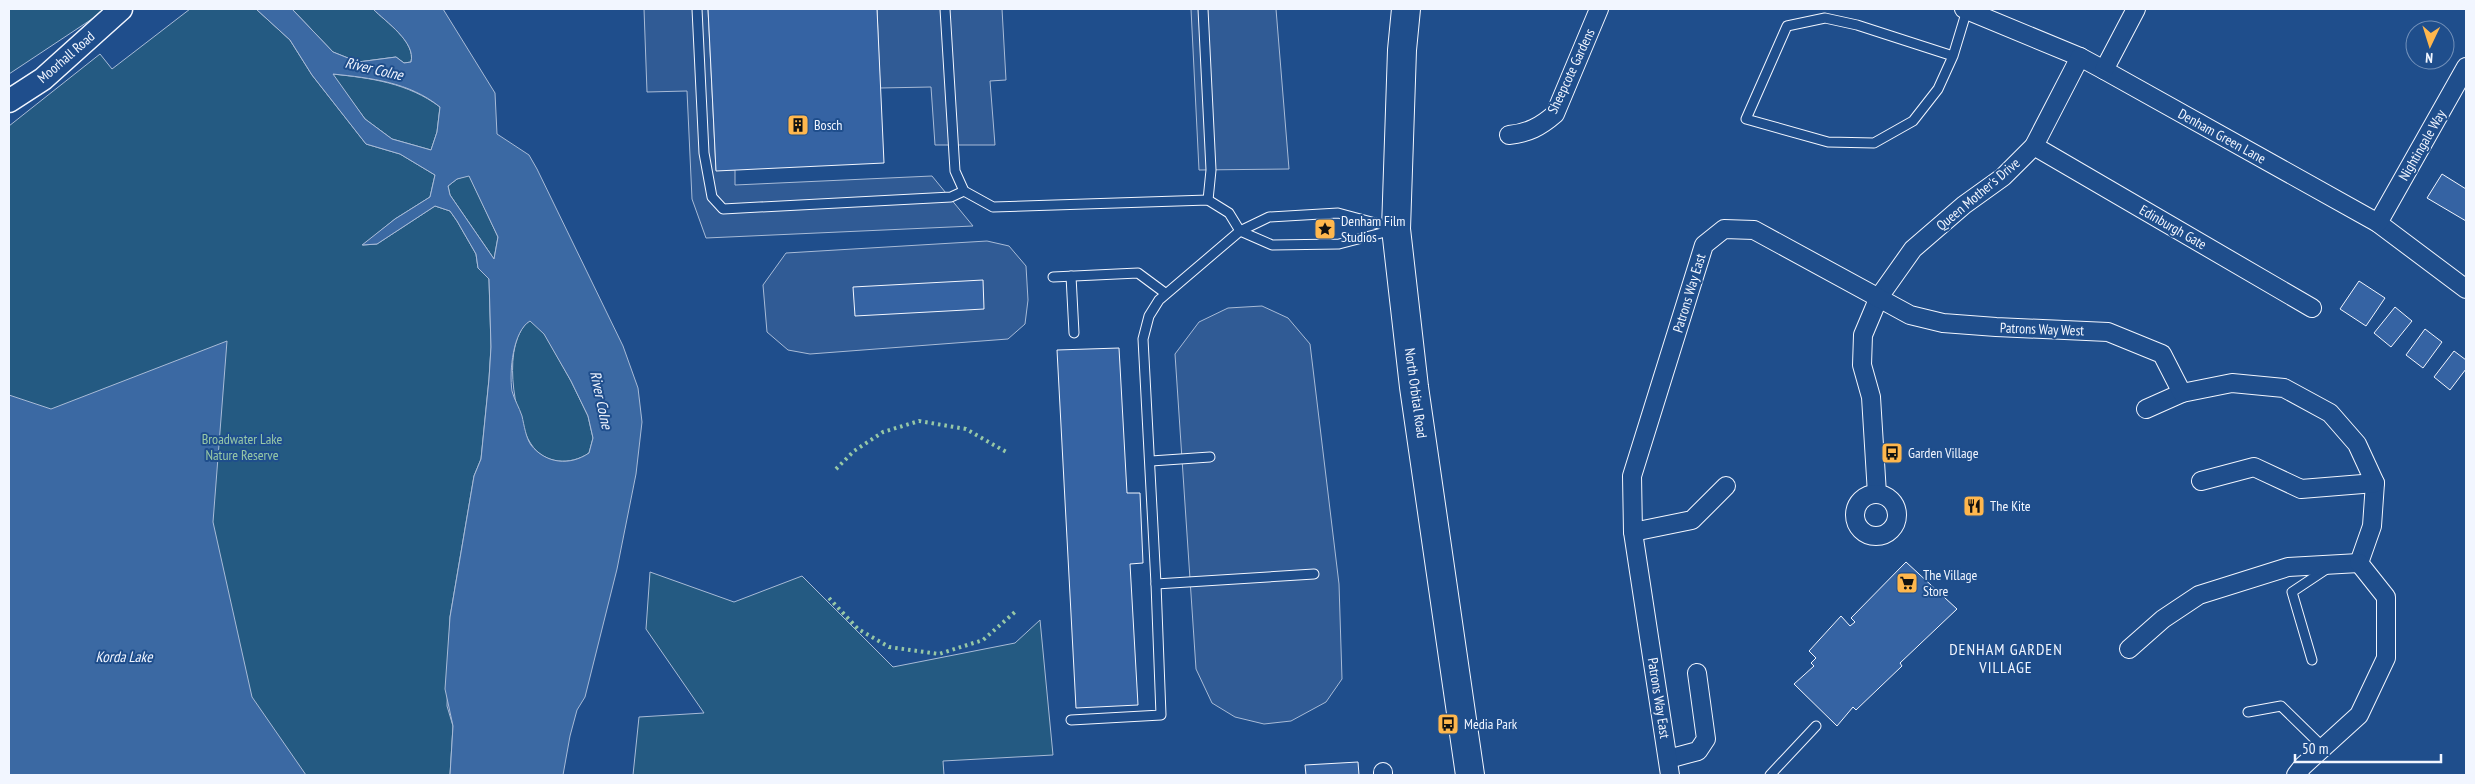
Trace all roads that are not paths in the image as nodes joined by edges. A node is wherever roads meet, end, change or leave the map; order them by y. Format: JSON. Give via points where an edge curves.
{"nodes":[{"id":1,"x":121,"y":9,"type":"edge"},
{"id":2,"x":697,"y":9,"type":"edge"},
{"id":3,"x":945,"y":9,"type":"edge"},
{"id":4,"x":1203,"y":9,"type":"edge"},
{"id":5,"x":1406,"y":9,"type":"edge"},
{"id":6,"x":1599,"y":9,"type":"edge"},
{"id":7,"x":1966,"y":9,"type":"edge"},
{"id":8,"x":2136,"y":9,"type":"edge"},
{"id":9,"x":1953,"y":56,"type":"junction"},
{"id":10,"x":2080,"y":57,"type":"junction"},
{"id":11,"x":2466,"y":67,"type":"edge"},
{"id":12,"x":2104,"y":70,"type":"junction"},
{"id":13,"x":9,"y":101,"type":"edge"},
{"id":14,"x":1509,"y":135,"type":"dead end"},
{"id":15,"x":2034,"y":146,"type":"junction"},
{"id":16,"x":964,"y":192,"type":"junction"},
{"id":17,"x":1208,"y":200,"type":"junction"},
{"id":18,"x":2378,"y":223,"type":"junction"},
{"id":19,"x":1396,"y":229,"type":"junction"},
{"id":20,"x":1240,"y":231,"type":"junction"},
{"id":21,"x":1071,"y":276,"type":"junction"},
{"id":22,"x":1053,"y":277,"type":"dead end"},
{"id":23,"x":2466,"y":289,"type":"edge"},
{"id":24,"x":1166,"y":293,"type":"junction"},
{"id":25,"x":1879,"y":297,"type":"junction"},
{"id":26,"x":2312,"y":308,"type":"dead end"},
{"id":27,"x":1074,"y":333,"type":"dead end"},
{"id":28,"x":2182,"y":393,"type":"junction"},
{"id":29,"x":2146,"y":409,"type":"dead end"},
{"id":30,"x":1210,"y":457,"type":"dead end"},
{"id":31,"x":1150,"y":461,"type":"junction"},
{"id":32,"x":2201,"y":481,"type":"dead end"},
{"id":33,"x":2375,"y":483,"type":"junction"},
{"id":34,"x":1726,"y":486,"type":"dead end"},
{"id":35,"x":1877,"y":494,"type":"dead end"},
{"id":36,"x":1633,"y":532,"type":"junction"},
{"id":37,"x":2358,"y":563,"type":"junction"},
{"id":38,"x":2332,"y":564,"type":"junction"},
{"id":39,"x":1314,"y":574,"type":"dead end"},
{"id":40,"x":1156,"y":584,"type":"junction"},
{"id":41,"x":2129,"y":649,"type":"dead end"},
{"id":42,"x":2312,"y":660,"type":"dead end"},
{"id":43,"x":1697,"y":672,"type":"dead end"},
{"id":44,"x":2248,"y":712,"type":"dead end"},
{"id":45,"x":1071,"y":720,"type":"dead end"},
{"id":46,"x":1816,"y":726,"type":"dead end"},
{"id":47,"x":2323,"y":747,"type":"junction"},
{"id":48,"x":1669,"y":767,"type":"edge"},
{"id":49,"x":1470,"y":775,"type":"edge"},
{"id":50,"x":1770,"y":775,"type":"edge"},
{"id":51,"x":2296,"y":775,"type":"edge"}],
"edges":[{"from":1,"to":13,"type":"street","name":"Moorhall Road","via":[[43,79]]},
{"from":2,"to":16,"type":"lane","via":[[704,153],[712,197],[723,209],[951,197]]},
{"from":3,"to":16,"type":"lane","via":[[955,171]]},
{"from":4,"to":17,"type":"lane","via":[[1211,170]]},
{"from":5,"to":19,"type":"main road","name":"North Orbital Road"},
{"from":6,"to":14,"type":"street","name":"Sheepcote Gardens","via":[[1555,114],[1527,133]]},
{"from":7,"to":9,"type":"lane"},
{"from":7,"to":10,"type":"street","name":"Denham Green Lane"},
{"from":8,"to":12,"type":"street"},
{"from":9,"to":9,"type":"lane","via":[[1938,89],[1913,121],[1874,143],[1828,142],[1746,119],[1787,26],[1824,18]]},
{"from":10,"to":12,"type":"street","name":"Denham Green Lane"},
{"from":10,"to":15,"type":"street","name":"Queen Mother's Drive"},
{"from":11,"to":18,"type":"street","name":"Nightingale Way"},
{"from":12,"to":18,"type":"street","name":"Denham Green Lane"},
{"from":15,"to":25,"type":"street","name":"Queen Mother's Drive","via":[[2002,177],[1913,249]]},
{"from":15,"to":26,"type":"street","name":"Edinburgh Gate"},
{"from":16,"to":17,"type":"lane","via":[[993,207]]},
{"from":17,"to":20,"type":"lane","via":[[1229,213]]},
{"from":18,"to":23,"type":"street","name":"Denham Green Lane"},
{"from":19,"to":20,"type":"lane","via":[[1339,244],[1282,245],[1272,245]]},
{"from":19,"to":20,"type":"lane","via":[[1338,213],[1269,217]]},
{"from":19,"to":49,"type":"main road","name":"North Orbital Road","via":[[1414,387]]},
{"from":20,"to":24,"type":"lane"},
{"from":21,"to":22,"type":"lane"},
{"from":21,"to":24,"type":"lane","via":[[1138,273]]},
{"from":21,"to":27,"type":"lane"},
{"from":24,"to":31,"type":"lane","via":[[1149,316],[1143,340]]},
{"from":25,"to":28,"type":"street","name":"Patrons Way West","via":[[1910,315],[1943,323],[2108,332],[2162,354]]},
{"from":25,"to":35,"type":"street","name":"Queen Mother's Drive","via":[[1863,335],[1862,365],[1871,397]]},
{"from":25,"to":36,"type":"street","name":"Patrons Way East","via":[[1754,230],[1724,229],[1704,244],[1632,476]]},
{"from":28,"to":29,"type":"street"},
{"from":28,"to":33,"type":"street","via":[[2232,383],[2284,388],[2330,413],[2358,444]]},
{"from":30,"to":31,"type":"lane"},
{"from":31,"to":40,"type":"lane"},
{"from":32,"to":33,"type":"street","via":[[2254,467],[2301,489]]},
{"from":33,"to":37,"type":"street","via":[[2372,526]]},
{"from":34,"to":36,"type":"street","via":[[1692,520]]},
{"from":36,"to":48,"type":"street","name":"Patrons Way East"},
{"from":37,"to":38,"type":"street"},
{"from":37,"to":47,"type":"street","via":[[2386,597],[2386,658],[2359,715]]},
{"from":38,"to":41,"type":"street","via":[[2288,567],[2199,595],[2163,619]]},
{"from":38,"to":42,"type":"lane","via":[[2292,592]]},
{"from":39,"to":40,"type":"lane"},
{"from":40,"to":45,"type":"lane","via":[[1161,715]]},
{"from":43,"to":48,"type":"street","via":[[1706,739],[1698,751]]},
{"from":44,"to":47,"type":"lane","via":[[2281,706]]},
{"from":46,"to":50,"type":"lane"},
{"from":47,"to":51,"type":"street"}]}
